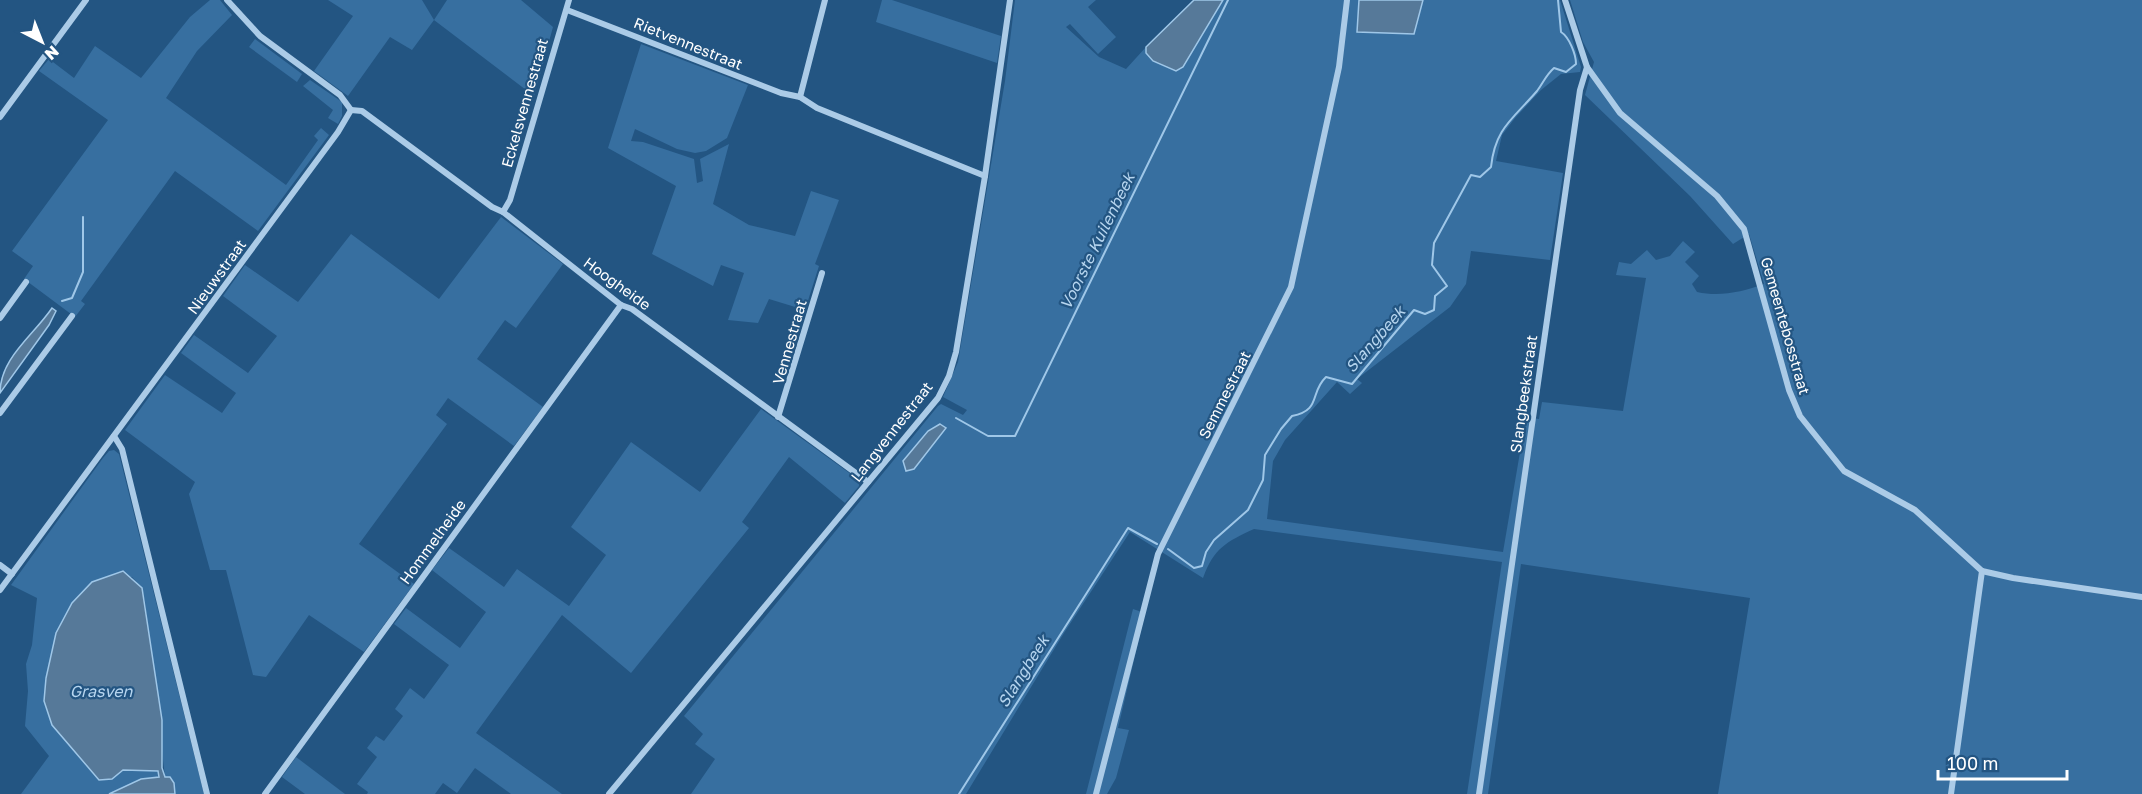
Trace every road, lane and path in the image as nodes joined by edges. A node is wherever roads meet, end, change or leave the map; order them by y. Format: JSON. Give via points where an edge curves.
{"nodes":[{"id":1,"x":86,"y":0,"type":"edge"},
{"id":2,"x":227,"y":0,"type":"edge"},
{"id":3,"x":568,"y":0,"type":"edge"},
{"id":4,"x":1010,"y":0,"type":"edge"},
{"id":5,"x":1347,"y":0,"type":"edge"},
{"id":6,"x":1565,"y":0,"type":"edge"},
{"id":7,"x":825,"y":3,"type":"edge"},
{"id":8,"x":567,"y":10,"type":"junction"},
{"id":9,"x":1587,"y":67,"type":"junction"},
{"id":10,"x":800,"y":97,"type":"junction"},
{"id":11,"x":351,"y":110,"type":"junction"},
{"id":12,"x":0,"y":117,"type":"edge"},
{"id":13,"x":985,"y":176,"type":"junction"},
{"id":14,"x":503,"y":212,"type":"junction"},
{"id":15,"x":822,"y":273,"type":"dead end"},
{"id":16,"x":26,"y":282,"type":"dead end"},
{"id":17,"x":621,"y":305,"type":"junction"},
{"id":18,"x":72,"y":316,"type":"dead end"},
{"id":19,"x":0,"y":318,"type":"edge"},
{"id":20,"x":0,"y":413,"type":"edge"},
{"id":21,"x":778,"y":417,"type":"junction"},
{"id":22,"x":114,"y":436,"type":"junction"},
{"id":23,"x":868,"y":482,"type":"junction"},
{"id":24,"x":0,"y":566,"type":"edge"},
{"id":25,"x":1982,"y":571,"type":"junction"},
{"id":26,"x":12,"y":574,"type":"junction"},
{"id":27,"x":0,"y":590,"type":"edge"},
{"id":28,"x":2142,"y":597,"type":"edge"},
{"id":29,"x":207,"y":794,"type":"edge"},
{"id":30,"x":265,"y":794,"type":"edge"},
{"id":31,"x":609,"y":794,"type":"edge"},
{"id":32,"x":1096,"y":794,"type":"edge"},
{"id":33,"x":1479,"y":794,"type":"edge"},
{"id":34,"x":1951,"y":794,"type":"edge"}],
"edges":[{"from":1,"to":12,"type":"street"},
{"from":2,"to":11,"type":"street","via":[[260,36],[340,95]]},
{"from":3,"to":8,"type":"street","name":"Eckelsvennestraat"},
{"from":4,"to":13,"type":"street","name":"Langvennestraat"},
{"from":5,"to":32,"type":"street","name":"Semmestraat","via":[[1339,67],[1291,287],[1158,554]]},
{"from":6,"to":9,"type":"street"},
{"from":7,"to":10,"type":"street"},
{"from":8,"to":10,"type":"street","name":"Rietvennestraat"},
{"from":8,"to":14,"type":"street","name":"Eckelsvennestraat","via":[[510,200]]},
{"from":9,"to":25,"type":"street","name":"Gemeentebosstraat","via":[[1620,112],[1717,196],[1744,229],[1789,390],[1800,416],[1844,471],[1915,510]]},
{"from":9,"to":33,"type":"street","name":"Slangbeekstraat","via":[[1578,101]]},
{"from":10,"to":13,"type":"street","name":"Rietvennestraat","via":[[816,108]]},
{"from":11,"to":14,"type":"street","name":"Hoogheide","via":[[362,111]]},
{"from":11,"to":22,"type":"street","name":"Nieuwstraat"},
{"from":13,"to":23,"type":"street","name":"Langvennestraat","via":[[956,352],[948,376],[938,398]]},
{"from":14,"to":17,"type":"street","name":"Hoogheide"},
{"from":15,"to":21,"type":"street","name":"Vennestraat"},
{"from":16,"to":19,"type":"street"},
{"from":17,"to":21,"type":"street","name":"Hoogheide","via":[[632,309]]},
{"from":17,"to":30,"type":"street","name":"Hommelheide"},
{"from":18,"to":20,"type":"street"},
{"from":21,"to":23,"type":"street","name":"Hoogheide"},
{"from":22,"to":26,"type":"street","name":"Nieuwstraat"},
{"from":22,"to":29,"type":"street","via":[[122,449]]},
{"from":23,"to":31,"type":"street","name":"Langvennestraat"},
{"from":24,"to":26,"type":"street"},
{"from":25,"to":28,"type":"street","name":"Gemeentebosstraat"},
{"from":25,"to":34,"type":"street"},
{"from":26,"to":27,"type":"street","name":"Nieuwstraat"}]}
